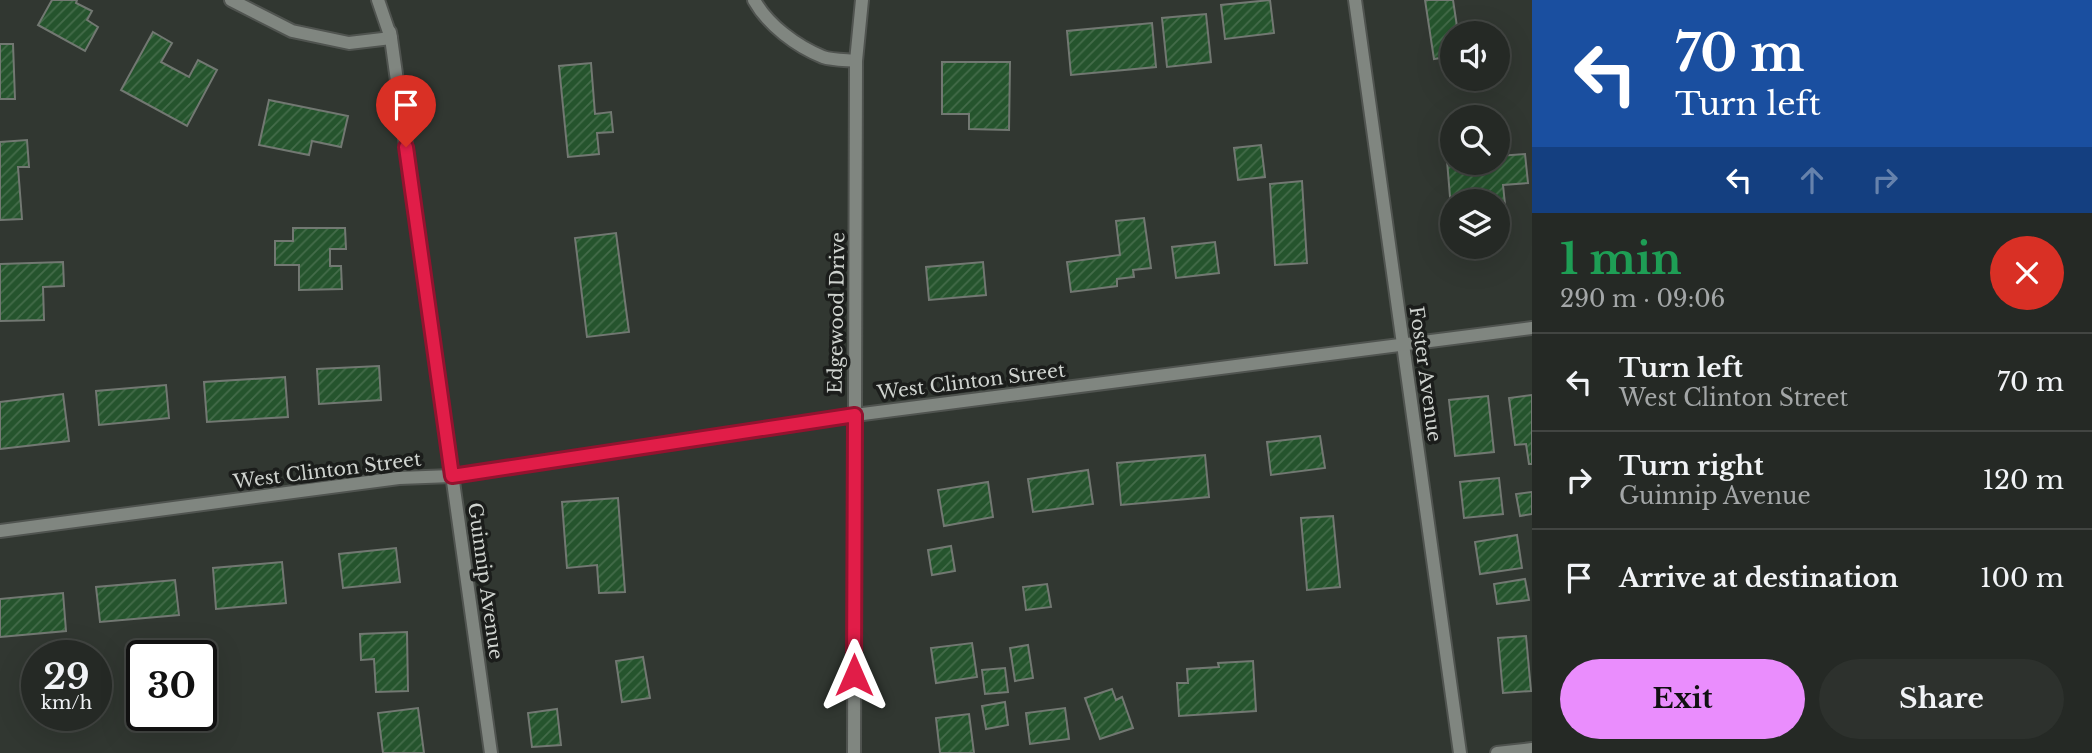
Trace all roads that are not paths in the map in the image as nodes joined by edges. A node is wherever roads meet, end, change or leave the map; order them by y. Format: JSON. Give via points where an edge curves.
{"nodes":[{"id":1,"x":231,"y":0,"type":"edge"},
{"id":2,"x":378,"y":0,"type":"edge"},
{"id":3,"x":386,"y":0,"type":"edge"},
{"id":4,"x":754,"y":0,"type":"edge"},
{"id":5,"x":862,"y":0,"type":"edge"},
{"id":6,"x":1355,"y":0,"type":"edge"},
{"id":7,"x":391,"y":38,"type":"junction"},
{"id":8,"x":856,"y":61,"type":"junction"},
{"id":9,"x":1532,"y":328,"type":"edge"},
{"id":10,"x":1402,"y":345,"type":"junction"},
{"id":11,"x":855,"y":415,"type":"junction"},
{"id":12,"x":452,"y":476,"type":"junction"},
{"id":13,"x":0,"y":531,"type":"edge"},
{"id":14,"x":1532,"y":749,"type":"edge"},
{"id":15,"x":491,"y":753,"type":"edge"},
{"id":16,"x":854,"y":753,"type":"edge"},
{"id":17,"x":1460,"y":753,"type":"edge"},
{"id":18,"x":1497,"y":753,"type":"edge"}],
"edges":[{"from":1,"to":7,"type":"street","via":[[292,31],[349,43]]},
{"from":2,"to":7,"type":"street","name":"Guinnip Avenue"},
{"from":3,"to":7,"type":"street"},
{"from":4,"to":8,"type":"street","via":[[790,38],[824,57]]},
{"from":5,"to":8,"type":"street","name":"Edgewood Drive"},
{"from":6,"to":10,"type":"street","name":"Foster Avenue"},
{"from":7,"to":12,"type":"street","name":"Guinnip Avenue"},
{"from":8,"to":11,"type":"street","name":"Edgewood Drive"},
{"from":9,"to":10,"type":"street","name":"West Clinton Street"},
{"from":10,"to":11,"type":"street","name":"West Clinton Street"},
{"from":10,"to":17,"type":"street","name":"Foster Avenue"},
{"from":11,"to":12,"type":"street","name":"West Clinton Street"},
{"from":11,"to":16,"type":"street","name":"Edgewood Drive"},
{"from":12,"to":13,"type":"street","name":"West Clinton Street","via":[[399,478]]},
{"from":12,"to":15,"type":"street","name":"Guinnip Avenue"},
{"from":14,"to":18,"type":"street"}]}
